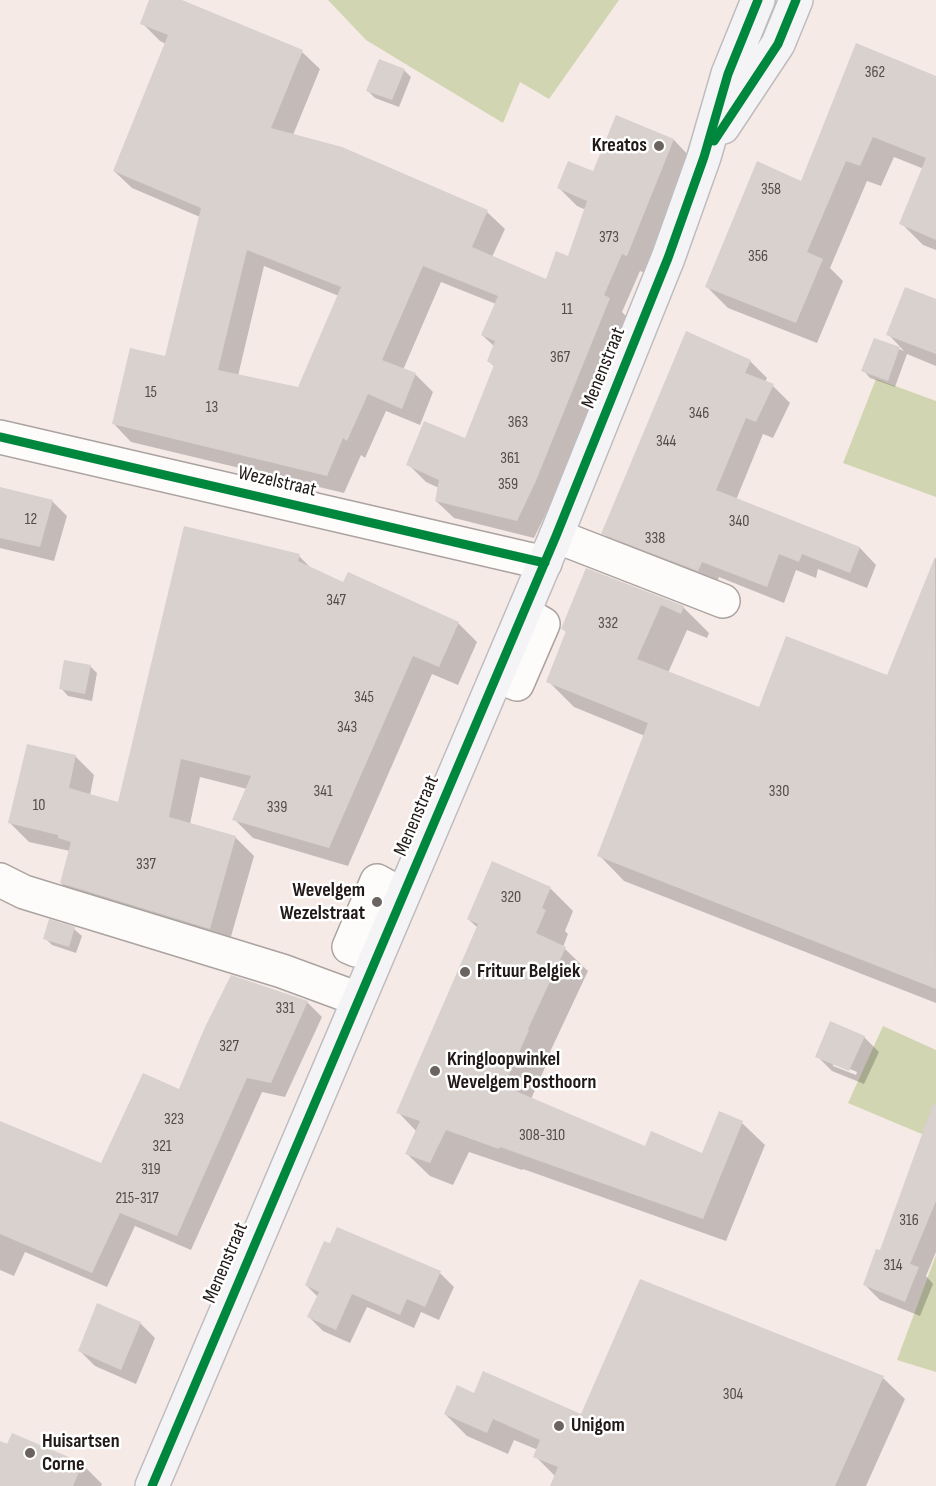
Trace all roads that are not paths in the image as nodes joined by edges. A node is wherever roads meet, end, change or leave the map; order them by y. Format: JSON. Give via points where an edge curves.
{"nodes":[{"id":1,"x":758,"y":0,"type":"edge"},
{"id":2,"x":796,"y":0,"type":"edge"},
{"id":3,"x":704,"y":157,"type":"junction"},
{"id":4,"x":0,"y":437,"type":"edge"},
{"id":5,"x":551,"y":549,"type":"junction"},
{"id":6,"x":723,"y":601,"type":"dead end"},
{"id":7,"x":0,"y":880,"type":"edge"},
{"id":8,"x":358,"y":999,"type":"junction"},
{"id":9,"x":152,"y":1486,"type":"edge"}],
"edges":[{"from":1,"to":3,"type":"main road","name":"Menenstraat","via":[[728,74]]},
{"from":2,"to":3,"type":"main road","name":"Menenstraat","via":[[778,44]]},
{"from":3,"to":5,"type":"main road","name":"Menenstraat","via":[[668,258]]},
{"from":4,"to":5,"type":"street","name":"Wezelstraat"},
{"from":5,"to":6,"type":"street","name":"Wezelstraat"},
{"from":5,"to":8,"type":"main road","name":"Menenstraat"},
{"from":7,"to":8,"type":"street"},
{"from":8,"to":9,"type":"main road","name":"Menenstraat"}]}
